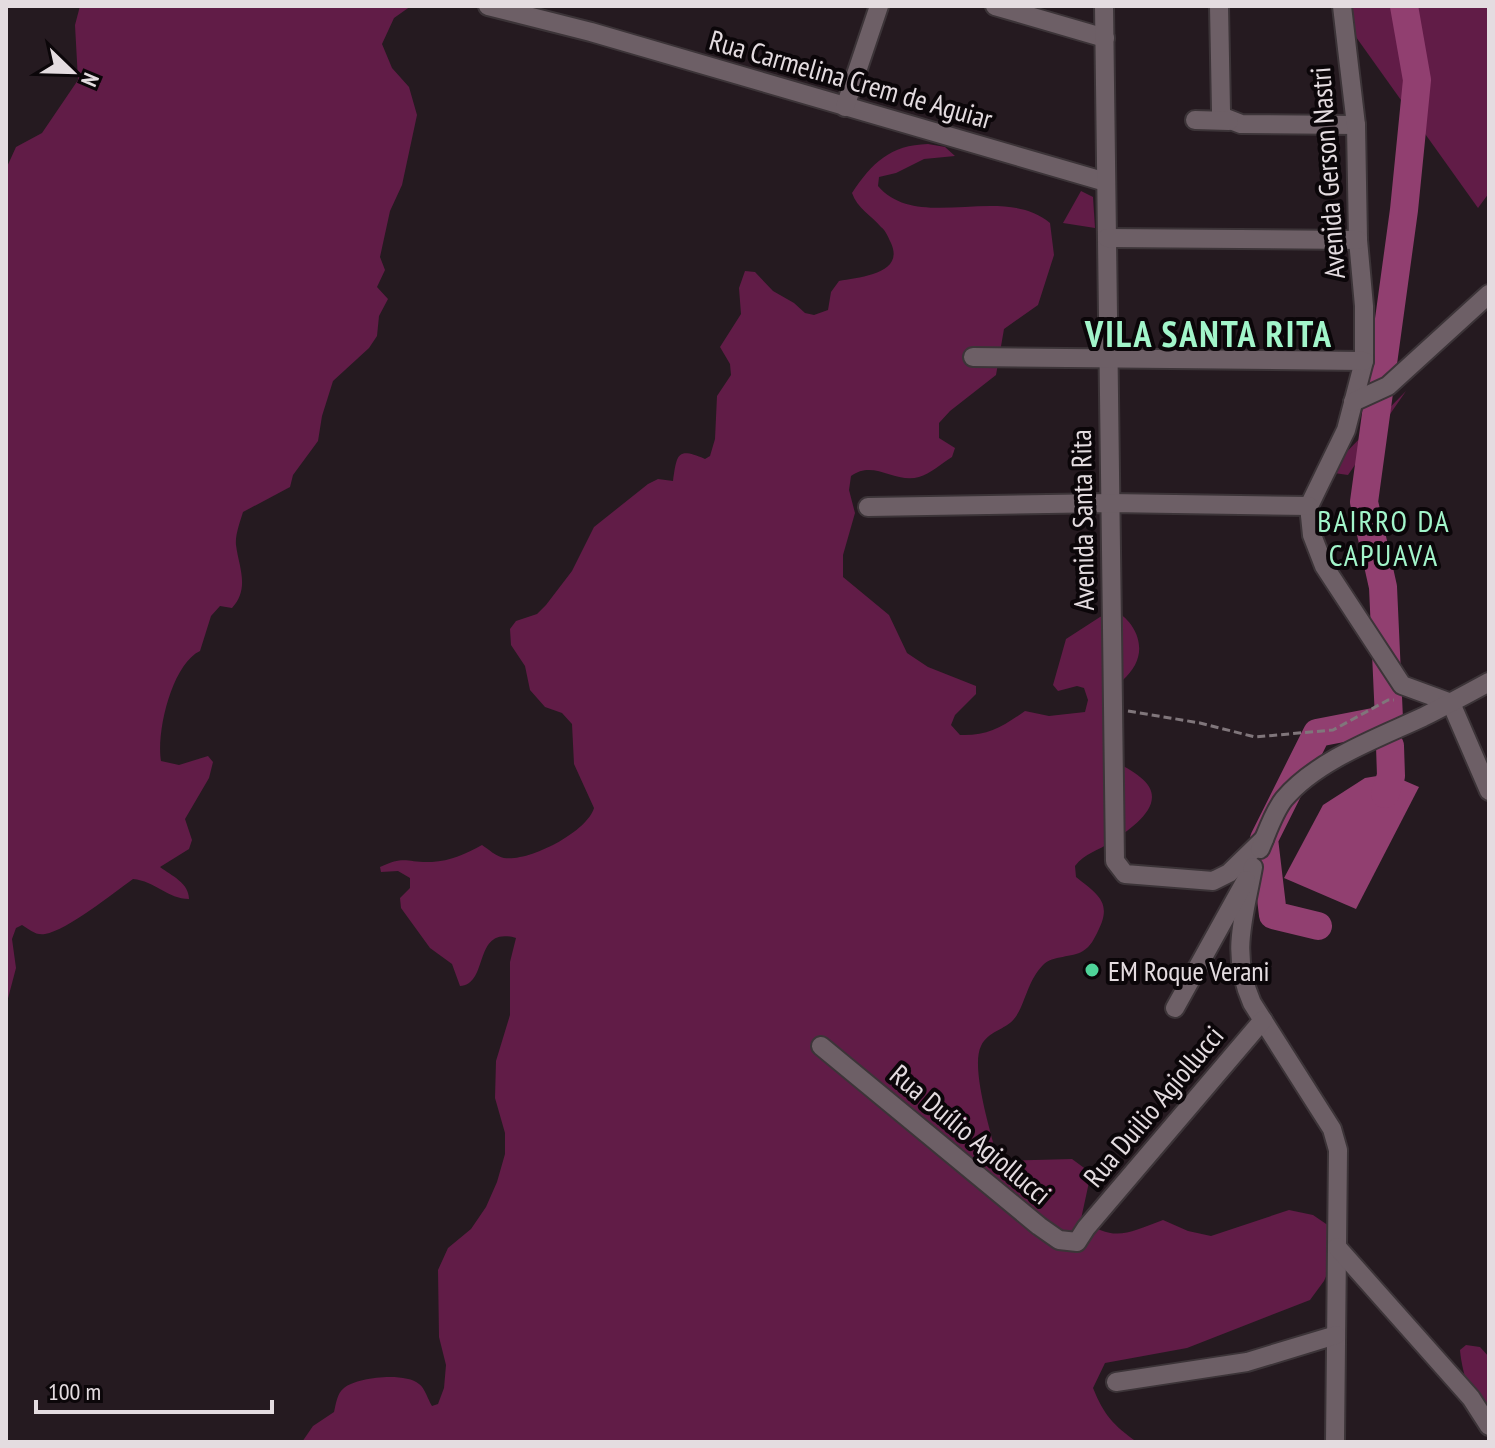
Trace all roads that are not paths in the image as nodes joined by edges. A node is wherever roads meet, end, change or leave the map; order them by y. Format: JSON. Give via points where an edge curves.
{"nodes":[{"id":1,"x":488,"y":6,"type":"edge"},
{"id":2,"x":879,"y":6,"type":"edge"},
{"id":3,"x":995,"y":6,"type":"edge"},
{"id":4,"x":1104,"y":6,"type":"edge"},
{"id":5,"x":1219,"y":6,"type":"edge"},
{"id":6,"x":1342,"y":6,"type":"edge"},
{"id":7,"x":1105,"y":38,"type":"junction"},
{"id":8,"x":845,"y":107,"type":"junction"},
{"id":9,"x":1195,"y":120,"type":"dead end"},
{"id":10,"x":1229,"y":121,"type":"junction"},
{"id":11,"x":1356,"y":125,"type":"junction"},
{"id":12,"x":1106,"y":182,"type":"junction"},
{"id":13,"x":1107,"y":238,"type":"junction"},
{"id":14,"x":1358,"y":240,"type":"junction"},
{"id":15,"x":1489,"y":294,"type":"edge"},
{"id":16,"x":973,"y":357,"type":"dead end"},
{"id":17,"x":1109,"y":358,"type":"junction"},
{"id":18,"x":1364,"y":361,"type":"junction"},
{"id":19,"x":1353,"y":402,"type":"junction"},
{"id":20,"x":1110,"y":503,"type":"junction"},
{"id":21,"x":1309,"y":506,"type":"junction"},
{"id":22,"x":868,"y":507,"type":"dead end"},
{"id":23,"x":1489,"y":682,"type":"edge"},
{"id":24,"x":1451,"y":703,"type":"junction"},
{"id":25,"x":1489,"y":791,"type":"edge"},
{"id":26,"x":1264,"y":839,"type":"junction"},
{"id":27,"x":1253,"y":867,"type":"junction"},
{"id":28,"x":1175,"y":1008,"type":"dead end"},
{"id":29,"x":1263,"y":1020,"type":"junction"},
{"id":30,"x":821,"y":1046,"type":"dead end"},
{"id":31,"x":1086,"y":1228,"type":"joint"},
{"id":32,"x":1337,"y":1247,"type":"junction"},
{"id":33,"x":1336,"y":1335,"type":"junction"},
{"id":34,"x":1116,"y":1382,"type":"dead end"},
{"id":35,"x":1489,"y":1426,"type":"edge"},
{"id":36,"x":1335,"y":1442,"type":"edge"}],
"edges":[{"from":1,"to":8,"type":"street","name":"Rua Carmelina Crem de Aguiar"},
{"from":2,"to":8,"type":"street"},
{"from":3,"to":7,"type":"street"},
{"from":4,"to":7,"type":"street","name":"Avenida Santa Rita"},
{"from":5,"to":10,"type":"street","via":[[1221,111]]},
{"from":6,"to":11,"type":"street","name":"Avenida Gerson Nastri"},
{"from":7,"to":12,"type":"street","name":"Avenida Santa Rita"},
{"from":8,"to":12,"type":"street","name":"Rua Carmelina Crem de Aguiar"},
{"from":9,"to":10,"type":"street"},
{"from":10,"to":11,"type":"street"},
{"from":11,"to":14,"type":"street","name":"Avenida Gerson Nastri"},
{"from":12,"to":13,"type":"street","name":"Avenida Santa Rita"},
{"from":13,"to":14,"type":"street"},
{"from":13,"to":17,"type":"street","name":"Avenida Santa Rita"},
{"from":14,"to":18,"type":"street","name":"Avenida Gerson Nastri"},
{"from":15,"to":19,"type":"street","via":[[1388,386]]},
{"from":16,"to":17,"type":"street"},
{"from":17,"to":18,"type":"street"},
{"from":17,"to":20,"type":"street","name":"Avenida Santa Rita"},
{"from":18,"to":19,"type":"street","name":"Avenida Gerson Nastri"},
{"from":19,"to":21,"type":"street","name":"Avenida Gerson Nastri","via":[[1346,430]]},
{"from":20,"to":21,"type":"street"},
{"from":20,"to":22,"type":"street"},
{"from":20,"to":26,"type":"street","name":"Avenida Santa Rita","via":[[1115,861],[1125,874],[1213,881]]},
{"from":21,"to":24,"type":"street","via":[[1312,535],[1324,566],[1402,685]]},
{"from":23,"to":24,"type":"street"},
{"from":24,"to":25,"type":"street"},
{"from":24,"to":26,"type":"street","via":[[1356,747],[1306,778],[1284,800]]},
{"from":26,"to":27,"type":"street"},
{"from":27,"to":28,"type":"street"},
{"from":27,"to":29,"type":"street","via":[[1238,959],[1244,986]]},
{"from":29,"to":31,"type":"street","name":"Rua Duilio Agiollucci"},
{"from":29,"to":32,"type":"street","via":[[1332,1129],[1338,1150]]},
{"from":30,"to":31,"type":"street","name":"Rua Duílio Agiollucci","via":[[1059,1240],[1077,1242]]},
{"from":32,"to":33,"type":"street"},
{"from":32,"to":35,"type":"street","via":[[1471,1398]]},
{"from":33,"to":34,"type":"street","via":[[1247,1362]]},
{"from":33,"to":36,"type":"street"}]}
